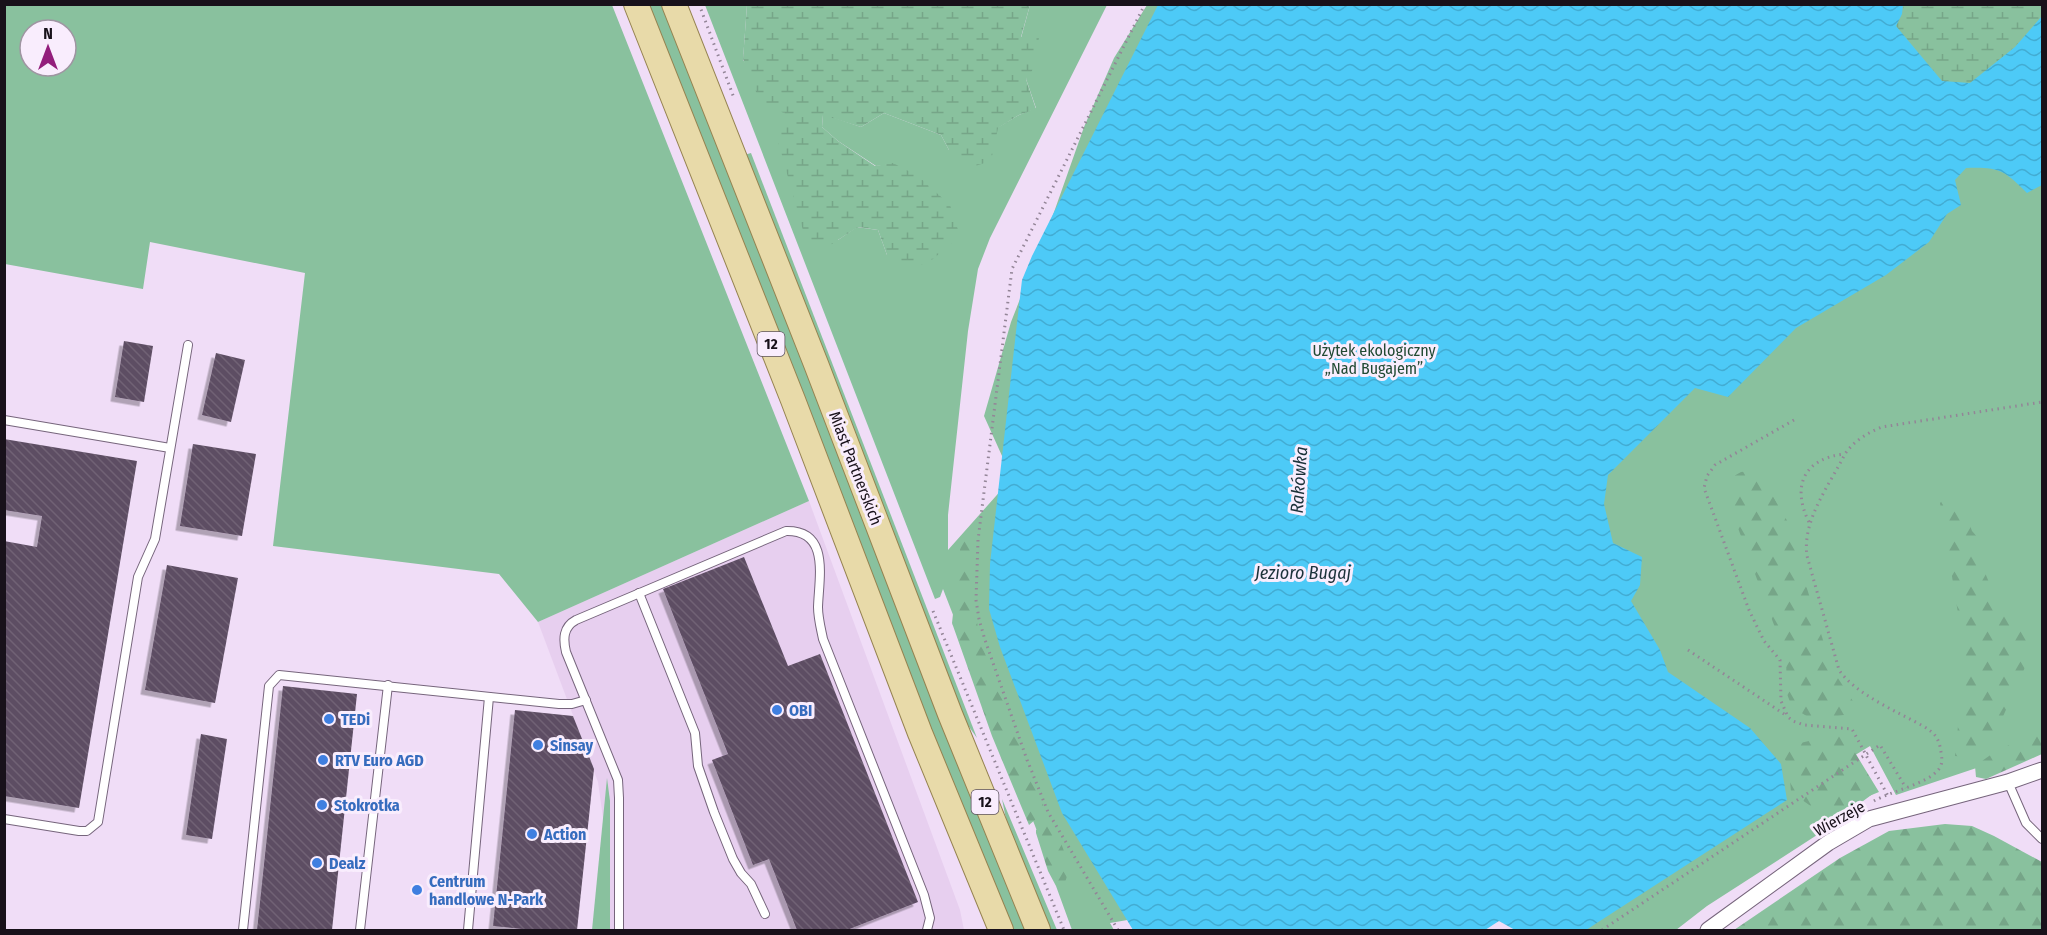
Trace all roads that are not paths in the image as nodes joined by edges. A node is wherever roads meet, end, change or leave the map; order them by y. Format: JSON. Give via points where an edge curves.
{"nodes":[{"id":1,"x":636,"y":4,"type":"edge"},
{"id":2,"x":674,"y":4,"type":"edge"},
{"id":3,"x":188,"y":345,"type":"dead end"},
{"id":4,"x":4,"y":420,"type":"edge"},
{"id":5,"x":170,"y":448,"type":"junction"},
{"id":6,"x":639,"y":593,"type":"junction"},
{"id":7,"x":388,"y":685,"type":"junction"},
{"id":8,"x":489,"y":698,"type":"junction"},
{"id":9,"x":586,"y":700,"type":"junction"},
{"id":10,"x":2043,"y":770,"type":"edge"},
{"id":11,"x":2008,"y":782,"type":"junction"},
{"id":12,"x":4,"y":819,"type":"edge"},
{"id":13,"x":2043,"y":839,"type":"edge"},
{"id":14,"x":765,"y":914,"type":"dead end"},
{"id":15,"x":243,"y":930,"type":"edge"},
{"id":16,"x":360,"y":930,"type":"edge"},
{"id":17,"x":468,"y":930,"type":"edge"},
{"id":18,"x":619,"y":930,"type":"edge"},
{"id":19,"x":927,"y":930,"type":"edge"},
{"id":20,"x":1001,"y":930,"type":"edge"},
{"id":21,"x":1038,"y":930,"type":"edge"},
{"id":22,"x":1708,"y":930,"type":"edge"}],
"edges":[{"from":1,"to":20,"type":"main road","number":"12","via":[[920,733]]},
{"from":2,"to":21,"type":"main road","name":"Miast Partnerskich","number":"12"},
{"from":3,"to":5,"type":"lane"},
{"from":4,"to":5,"type":"lane"},
{"from":5,"to":12,"type":"lane","via":[[155,538],[138,577],[98,822],[87,831],[79,831]]},
{"from":6,"to":9,"type":"lane","via":[[576,620],[566,629],[566,652]]},
{"from":6,"to":14,"type":"lane","via":[[694,733],[698,766],[714,812],[733,859]]},
{"from":6,"to":19,"type":"lane","via":[[786,531],[798,531],[811,538],[820,554],[818,610],[823,639],[924,895],[930,918]]},
{"from":7,"to":8,"type":"lane"},
{"from":7,"to":15,"type":"lane","via":[[279,675],[269,686]]},
{"from":7,"to":16,"type":"lane"},
{"from":8,"to":9,"type":"lane","via":[[559,704]]},
{"from":8,"to":17,"type":"lane"},
{"from":9,"to":18,"type":"lane","via":[[618,780]]},
{"from":10,"to":11,"type":"street","name":"Wierzeje"},
{"from":11,"to":13,"type":"lane","via":[[2026,823]]},
{"from":11,"to":22,"type":"street","name":"Wierzeje","via":[[1869,819],[1828,843]]}]}
